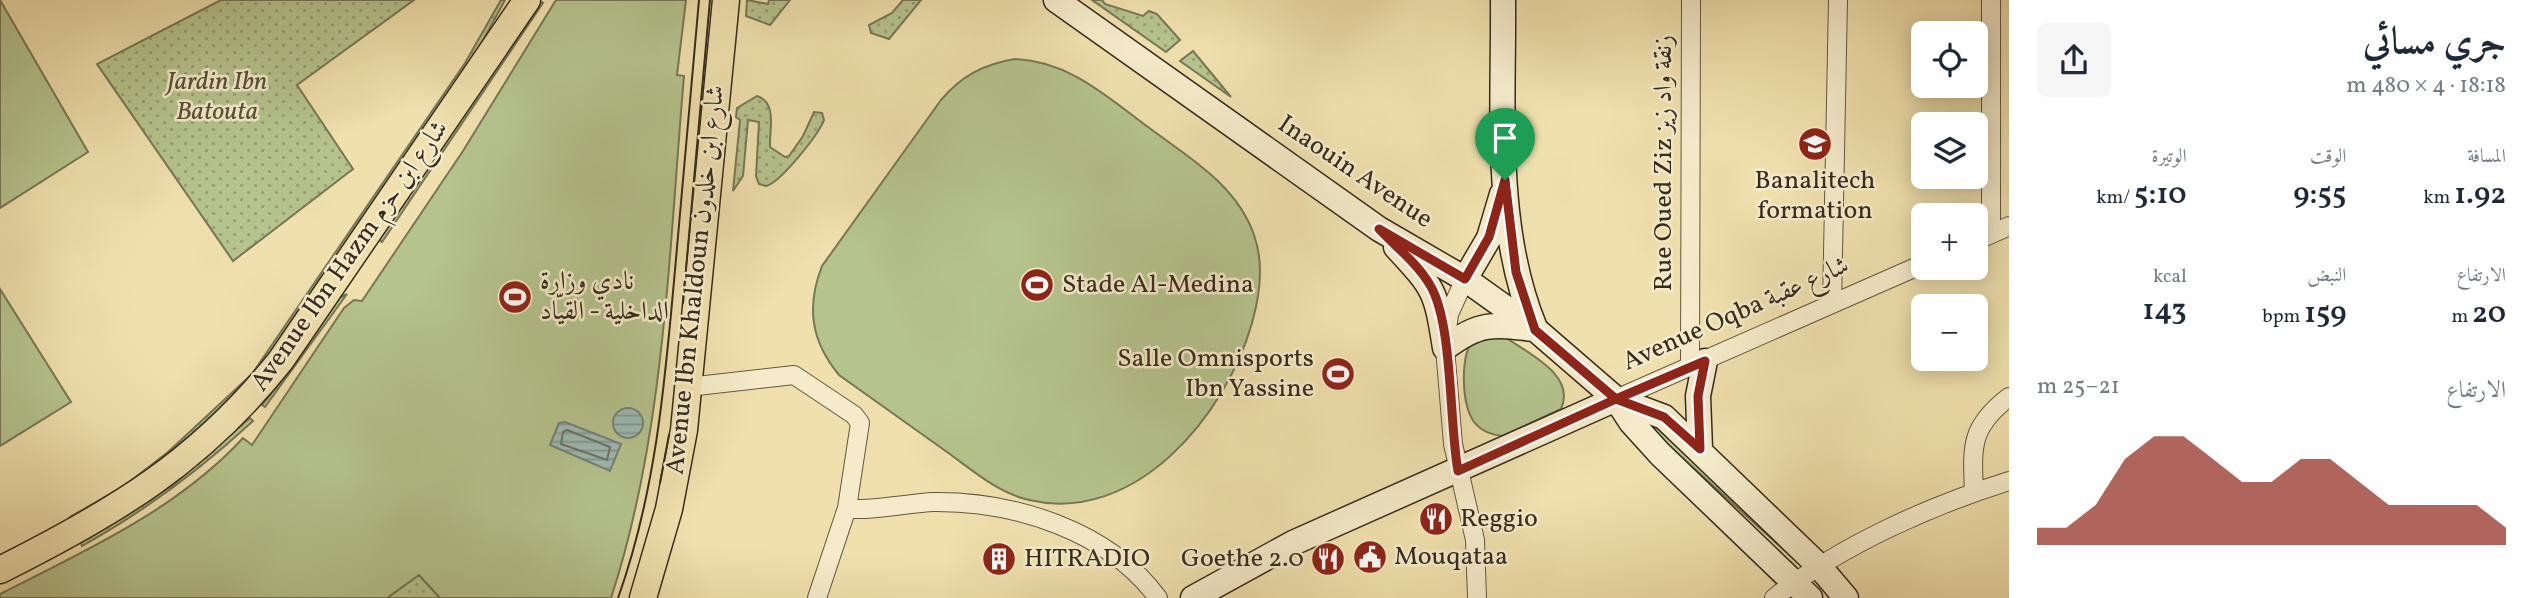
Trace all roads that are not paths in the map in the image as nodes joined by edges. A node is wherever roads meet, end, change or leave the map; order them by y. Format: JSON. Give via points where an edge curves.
{"nodes":[{"id":1,"x":527,"y":0,"type":"edge"},
{"id":2,"x":726,"y":0,"type":"edge"},
{"id":3,"x":1056,"y":0,"type":"edge"},
{"id":4,"x":1503,"y":0,"type":"edge"},
{"id":5,"x":1691,"y":0,"type":"edge"},
{"id":6,"x":1838,"y":0,"type":"edge"},
{"id":7,"x":1991,"y":0,"type":"edge"},
{"id":8,"x":1505,"y":180,"type":"junction"},
{"id":9,"x":1984,"y":203,"type":"edge"},
{"id":10,"x":2009,"y":226,"type":"edge"},
{"id":11,"x":1379,"y":229,"type":"junction"},
{"id":12,"x":1988,"y":235,"type":"edge"},
{"id":13,"x":1911,"y":269,"type":"edge"},
{"id":14,"x":1465,"y":279,"type":"junction"},
{"id":15,"x":1832,"y":304,"type":"junction"},
{"id":16,"x":1535,"y":330,"type":"junction"},
{"id":17,"x":1445,"y":348,"type":"junction"},
{"id":18,"x":1698,"y":364,"type":"junction"},
{"id":19,"x":688,"y":387,"type":"junction"},
{"id":20,"x":2009,"y":397,"type":"edge"},
{"id":21,"x":1616,"y":399,"type":"junction"},
{"id":22,"x":1700,"y":449,"type":"junction"},
{"id":23,"x":1458,"y":471,"type":"junction"},
{"id":24,"x":2009,"y":481,"type":"edge"},
{"id":25,"x":1974,"y":492,"type":"junction"},
{"id":26,"x":847,"y":508,"type":"junction"},
{"id":27,"x":1818,"y":565,"type":"junction"},
{"id":28,"x":0,"y":570,"type":"edge"},
{"id":29,"x":1803,"y":589,"type":"edge"},
{"id":30,"x":643,"y":598,"type":"edge"},
{"id":31,"x":817,"y":598,"type":"edge"},
{"id":32,"x":1158,"y":598,"type":"edge"},
{"id":33,"x":1193,"y":598,"type":"edge"},
{"id":34,"x":1477,"y":598,"type":"edge"},
{"id":35,"x":1774,"y":598,"type":"edge"},
{"id":36,"x":1846,"y":598,"type":"edge"}],
"edges":[{"from":1,"to":28,"type":"main road","name":"Avenue Ibn Hazm شارع ابن حزم","via":[[254,395],[158,481],[82,528]]},
{"from":2,"to":19,"type":"main road","name":"Avenue Ibn Khaldoun شارع ابن خلدون"},
{"from":3,"to":11,"type":"main road","name":"Inaouin Avenue"},
{"from":4,"to":8,"type":"main road"},
{"from":5,"to":18,"type":"street","name":"Rue Oued Ziz زنقة واد زيز"},
{"from":6,"to":15,"type":"street"},
{"from":7,"to":9,"type":"street"},
{"from":8,"to":14,"type":"main road","via":[[1489,237]]},
{"from":8,"to":16,"type":"main road","via":[[1516,272]]},
{"from":10,"to":12,"type":"street"},
{"from":11,"to":14,"type":"main road","name":"Inaouin Avenue"},
{"from":11,"to":17,"type":"main road","via":[[1432,287]]},
{"from":13,"to":15,"type":"street","name":"Avenue Oqba شارع عقبة"},
{"from":14,"to":16,"type":"main road","name":"Inaouin Avenue"},
{"from":14,"to":17,"type":"street","via":[[1449,314]]},
{"from":15,"to":18,"type":"street","name":"Avenue Oqba شارع عقبة"},
{"from":16,"to":17,"type":"main road","via":[[1486,324]]},
{"from":16,"to":21,"type":"main road","name":"Inaouin Avenue"},
{"from":17,"to":23,"type":"street"},
{"from":18,"to":21,"type":"street","name":"Avenue Oqba شارع عقبة"},
{"from":18,"to":22,"type":"main road"},
{"from":19,"to":26,"type":"street","via":[[794,375],[854,415],[860,431]]},
{"from":19,"to":30,"type":"main road","name":"Avenue Ibn Khaldoun شارع ابن خلدون","via":[[675,484]]},
{"from":20,"to":25,"type":"street","via":[[1982,422],[1974,439]]},
{"from":21,"to":22,"type":"main road","via":[[1664,417]]},
{"from":21,"to":23,"type":"main road","name":"Avenue Oqba شارع عقبة"},
{"from":21,"to":29,"type":"main road","via":[[1660,454]]},
{"from":22,"to":27,"type":"main road"},
{"from":23,"to":33,"type":"main road","name":"Avenue Oqba شارع عقبة","via":[[1293,543]]},
{"from":23,"to":34,"type":"street","via":[[1473,531]]},
{"from":24,"to":25,"type":"street"},
{"from":25,"to":27,"type":"street"},
{"from":26,"to":31,"type":"street"},
{"from":26,"to":32,"type":"street","via":[[936,502],[1016,511],[1093,542],[1130,569]]},
{"from":27,"to":29,"type":"street"},
{"from":27,"to":36,"type":"main road"},
{"from":29,"to":35,"type":"street"}]}
